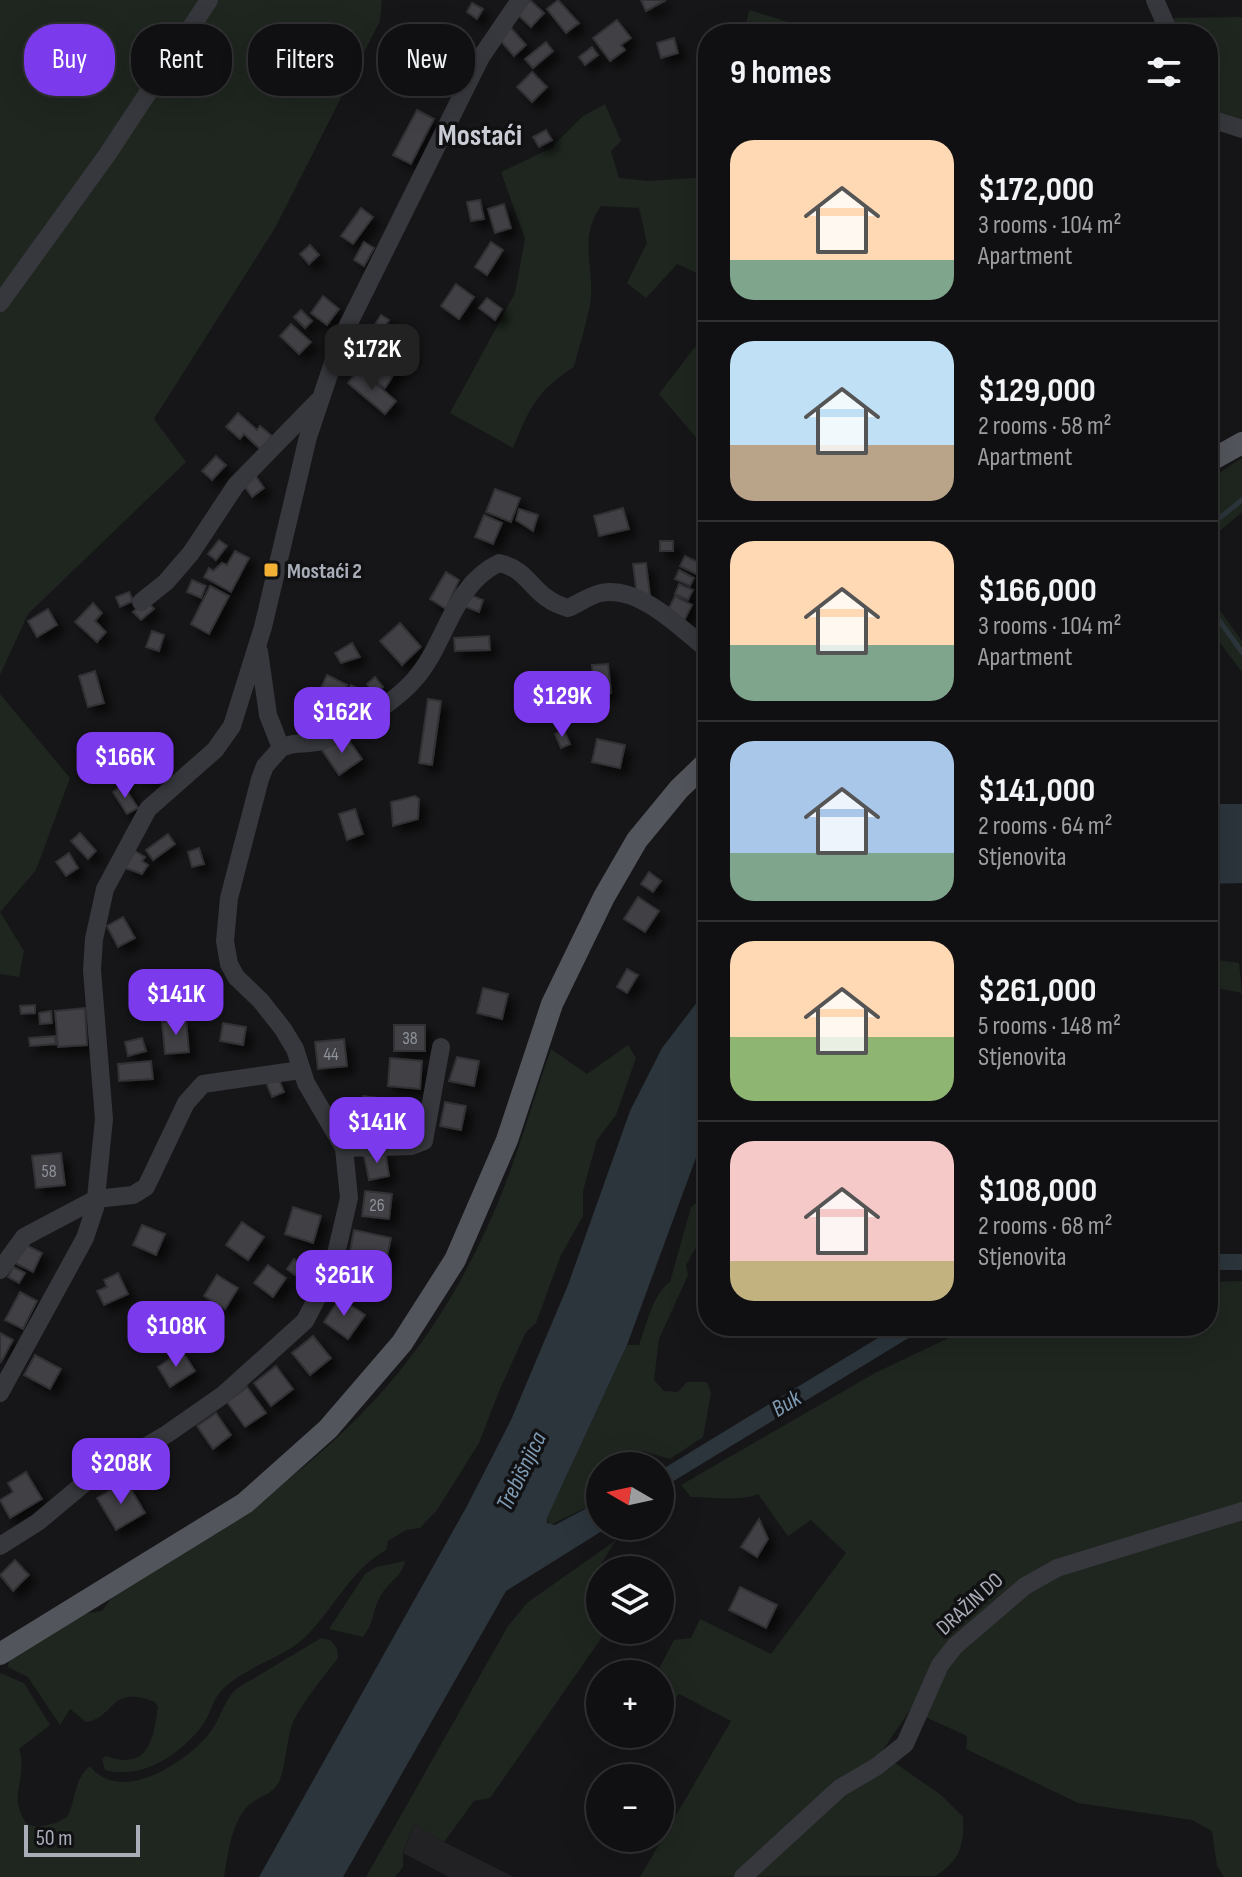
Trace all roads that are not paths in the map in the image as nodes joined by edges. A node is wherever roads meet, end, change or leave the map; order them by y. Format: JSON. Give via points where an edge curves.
{"nodes":[{"id":1,"x":209,"y":0,"type":"edge"},
{"id":2,"x":520,"y":0,"type":"edge"},
{"id":3,"x":1155,"y":0,"type":"edge"},
{"id":4,"x":1166,"y":24,"type":"edge"},
{"id":5,"x":1218,"y":121,"type":"edge"},
{"id":6,"x":1242,"y":129,"type":"edge"},
{"id":7,"x":0,"y":303,"type":"edge"},
{"id":8,"x":318,"y":401,"type":"junction"},
{"id":9,"x":1242,"y":443,"type":"edge"},
{"id":10,"x":1218,"y":456,"type":"edge"},
{"id":11,"x":141,"y":602,"type":"dead end"},
{"id":12,"x":698,"y":642,"type":"edge"},
{"id":13,"x":258,"y":645,"type":"junction"},
{"id":14,"x":281,"y":748,"type":"junction"},
{"id":15,"x":698,"y":771,"type":"edge"},
{"id":16,"x":441,"y":1047,"type":"dead end"},
{"id":17,"x":301,"y":1070,"type":"junction"},
{"id":18,"x":344,"y":1148,"type":"junction"},
{"id":19,"x":96,"y":1199,"type":"junction"},
{"id":20,"x":0,"y":1270,"type":"edge"},
{"id":21,"x":0,"y":1393,"type":"edge"},
{"id":22,"x":1242,"y":1511,"type":"edge"},
{"id":23,"x":0,"y":1546,"type":"edge"},
{"id":24,"x":0,"y":1654,"type":"edge"},
{"id":25,"x":743,"y":1877,"type":"edge"}],
"edges":[{"from":1,"to":7,"type":"street","via":[[107,155]]},
{"from":2,"to":8,"type":"street","via":[[481,57],[341,339]]},
{"from":3,"to":4,"type":"street"},
{"from":5,"to":6,"type":"street"},
{"from":8,"to":11,"type":"street","via":[[236,485],[191,553]]},
{"from":8,"to":13,"type":"street"},
{"from":9,"to":10,"type":"main road"},
{"from":12,"to":14,"type":"street","via":[[652,605],[611,592],[568,608],[553,604],[517,568],[499,563],[475,578],[414,681],[338,735]]},
{"from":13,"to":14,"type":"street","via":[[268,715]]},
{"from":13,"to":19,"type":"street","via":[[232,726],[215,750],[148,809],[105,889],[92,970],[104,1119]]},
{"from":14,"to":17,"type":"street","via":[[260,779],[229,898],[225,941],[236,977],[283,1029]]},
{"from":15,"to":24,"type":"main road","via":[[637,840],[604,897],[552,1004],[507,1140],[455,1260],[402,1343],[328,1429],[245,1503]]},
{"from":16,"to":18,"type":"street","via":[[424,1141]]},
{"from":17,"to":18,"type":"street"},
{"from":17,"to":19,"type":"street","via":[[203,1084],[186,1103],[146,1187],[133,1195]]},
{"from":18,"to":23,"type":"street","via":[[349,1198],[345,1220],[325,1287],[305,1321],[198,1414],[87,1481]]},
{"from":19,"to":20,"type":"street","via":[[24,1237]]},
{"from":19,"to":21,"type":"street","via":[[85,1238]]},
{"from":22,"to":25,"type":"street","name":"DRAŽIN DO","via":[[1057,1568],[1025,1586],[940,1665],[905,1744],[840,1788]]}]}
